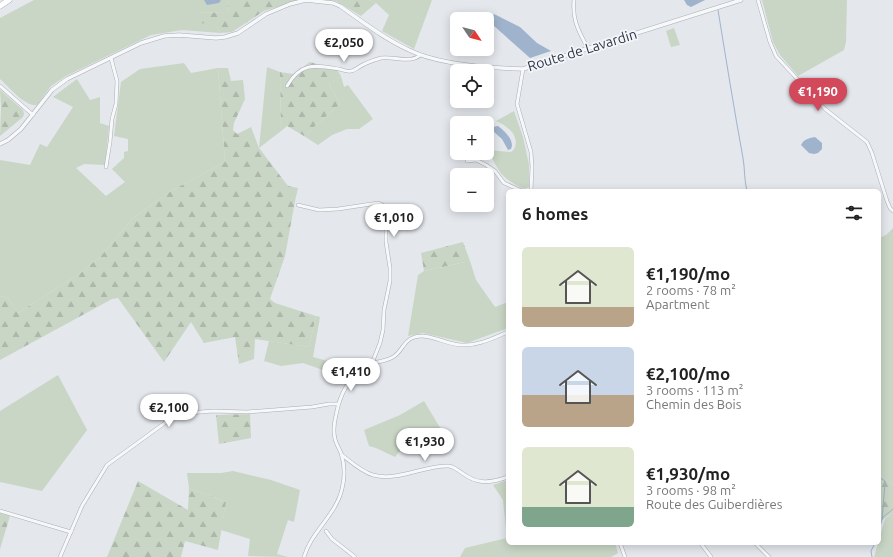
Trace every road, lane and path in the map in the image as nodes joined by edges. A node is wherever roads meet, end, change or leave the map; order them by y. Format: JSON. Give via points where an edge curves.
{"nodes":[{"id":1,"x":9,"y":0,"type":"edge"},
{"id":2,"x":574,"y":0,"type":"edge"},
{"id":3,"x":741,"y":0,"type":"edge"},
{"id":4,"x":758,"y":0,"type":"edge"},
{"id":5,"x":0,"y":6,"type":"edge"},
{"id":6,"x":588,"y":49,"type":"junction"},
{"id":7,"x":420,"y":55,"type":"junction"},
{"id":8,"x":111,"y":58,"type":"junction"},
{"id":9,"x":523,"y":69,"type":"junction"},
{"id":10,"x":0,"y":86,"type":"edge"},
{"id":11,"x":286,"y":86,"type":"dead end"},
{"id":12,"x":33,"y":115,"type":"junction"},
{"id":13,"x":0,"y":144,"type":"edge"},
{"id":14,"x":468,"y":161,"type":"dead end"},
{"id":15,"x":106,"y":167,"type":"dead end"},
{"id":16,"x":518,"y":189,"type":"edge"},
{"id":17,"x":530,"y":189,"type":"edge"},
{"id":18,"x":298,"y":205,"type":"dead end"},
{"id":19,"x":893,"y":212,"type":"edge"},
{"id":20,"x":506,"y":333,"type":"edge"},
{"id":21,"x":372,"y":363,"type":"junction"},
{"id":22,"x":338,"y":404,"type":"junction"},
{"id":23,"x":342,"y":456,"type":"junction"},
{"id":24,"x":506,"y":478,"type":"edge"},
{"id":25,"x":0,"y":511,"type":"edge"},
{"id":26,"x":328,"y":518,"type":"junction"},
{"id":27,"x":320,"y":529,"type":"junction"},
{"id":28,"x":326,"y":531,"type":"junction"},
{"id":29,"x":71,"y":532,"type":"junction"},
{"id":30,"x":621,"y":545,"type":"edge"},
{"id":31,"x":702,"y":545,"type":"dead end"},
{"id":32,"x":757,"y":545,"type":"edge"},
{"id":33,"x":710,"y":556,"type":"edge"},
{"id":34,"x":60,"y":557,"type":"edge"},
{"id":35,"x":304,"y":557,"type":"edge"},
{"id":36,"x":355,"y":557,"type":"edge"},
{"id":37,"x":625,"y":557,"type":"edge"},
{"id":38,"x":705,"y":557,"type":"edge"},
{"id":39,"x":769,"y":557,"type":"edge"}],
"edges":[{"from":1,"to":5,"type":"highway"},
{"from":2,"to":6,"type":"street","via":[[573,16]]},
{"from":3,"to":6,"type":"street","name":"Route de Lavardin"},
{"from":4,"to":19,"type":"street","via":[[776,56],[825,109],[866,142],[872,153],[886,201]]},
{"from":6,"to":9,"type":"street","name":"Route de Lavardin"},
{"from":7,"to":8,"type":"street","name":"Route de Lavardin","via":[[399,45],[340,6],[306,0],[266,14],[238,33],[225,37],[164,36]]},
{"from":7,"to":9,"type":"street","name":"Route de Lavardin","via":[[492,68]]},
{"from":7,"to":11,"type":"street","via":[[412,59],[373,60],[353,71],[307,66]]},
{"from":8,"to":12,"type":"street","name":"Route de Lavardin","via":[[67,79],[52,90]]},
{"from":8,"to":15,"type":"street","via":[[117,81],[116,104]]},
{"from":9,"to":17,"type":"street","via":[[517,104],[531,152]]},
{"from":10,"to":12,"type":"street"},
{"from":12,"to":13,"type":"street","name":"Route de Lavardin","via":[[15,135]]},
{"from":14,"to":16,"type":"street","via":[[476,160],[486,165],[495,171],[504,183]]},
{"from":18,"to":21,"type":"street","via":[[319,210],[378,203],[385,207],[390,281],[380,344]]},
{"from":20,"to":21,"type":"street","via":[[468,345],[451,344],[427,336],[417,337],[408,341],[393,357]]},
{"from":21,"to":22,"type":"street","via":[[345,387]]},
{"from":22,"to":23,"type":"street","via":[[334,435]]},
{"from":22,"to":29,"type":"street","via":[[247,412],[188,412],[173,417],[107,465],[82,506]]},
{"from":23,"to":24,"type":"street","via":[[366,472],[379,476],[401,475],[451,466],[480,482]]},
{"from":23,"to":26,"type":"street","via":[[342,490]]},
{"from":25,"to":29,"type":"street"},
{"from":26,"to":27,"type":"street"},
{"from":26,"to":28,"type":"street"},
{"from":27,"to":28,"type":"street"},
{"from":27,"to":35,"type":"street"},
{"from":28,"to":36,"type":"street","via":[[335,542]]},
{"from":29,"to":34,"type":"street"},
{"from":30,"to":37,"type":"street"},
{"from":31,"to":33,"type":"street"},
{"from":32,"to":39,"type":"street"},
{"from":33,"to":38,"type":"street"}]}
